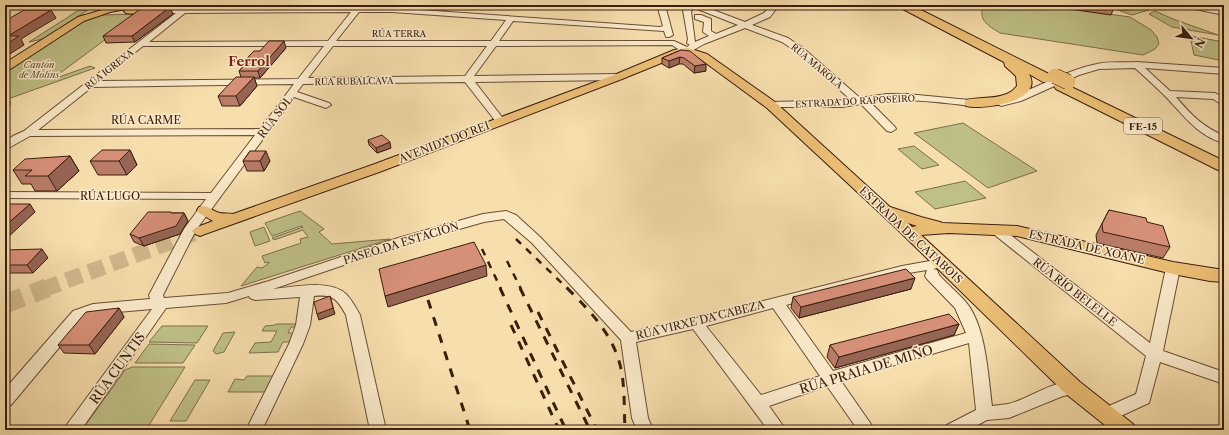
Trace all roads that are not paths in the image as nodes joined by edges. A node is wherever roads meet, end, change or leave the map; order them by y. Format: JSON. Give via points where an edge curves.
{"nodes":[{"id":1,"x":474,"y":5,"type":"edge"},
{"id":2,"x":564,"y":5,"type":"edge"},
{"id":3,"x":661,"y":5,"type":"edge"},
{"id":4,"x":775,"y":5,"type":"edge"},
{"id":5,"x":898,"y":5,"type":"edge"},
{"id":6,"x":903,"y":5,"type":"edge"},
{"id":7,"x":911,"y":5,"type":"edge"},
{"id":8,"x":917,"y":5,"type":"edge"},
{"id":9,"x":1185,"y":5,"type":"edge"},
{"id":10,"x":152,"y":6,"type":"edge"},
{"id":11,"x":455,"y":6,"type":"edge"},
{"id":12,"x":549,"y":6,"type":"edge"},
{"id":13,"x":694,"y":7,"type":"edge"},
{"id":14,"x":134,"y":8,"type":"edge"},
{"id":15,"x":187,"y":8,"type":"edge"},
{"id":16,"x":327,"y":8,"type":"edge"},
{"id":17,"x":359,"y":8,"type":"edge"},
{"id":18,"x":1224,"y":13,"type":"edge"},
{"id":19,"x":447,"y":14,"type":"junction"},
{"id":20,"x":463,"y":15,"type":"junction"},
{"id":21,"x":698,"y":17,"type":"dead end"},
{"id":22,"x":511,"y":18,"type":"junction"},
{"id":23,"x":942,"y":23,"type":"junction"},
{"id":24,"x":746,"y":25,"type":"junction"},
{"id":25,"x":664,"y":28,"type":"junction"},
{"id":26,"x":716,"y":37,"type":"junction"},
{"id":27,"x":331,"y":43,"type":"junction"},
{"id":28,"x":493,"y":43,"type":"junction"},
{"id":29,"x":674,"y":43,"type":"junction"},
{"id":30,"x":140,"y":44,"type":"junction"},
{"id":31,"x":689,"y":47,"type":"junction"},
{"id":32,"x":661,"y":49,"type":"junction"},
{"id":33,"x":995,"y":52,"type":"junction"},
{"id":34,"x":1137,"y":65,"type":"junction"},
{"id":35,"x":5,"y":68,"type":"edge"},
{"id":36,"x":1224,"y":71,"type":"edge"},
{"id":37,"x":618,"y":77,"type":"junction"},
{"id":38,"x":468,"y":79,"type":"junction"},
{"id":39,"x":301,"y":81,"type":"junction"},
{"id":40,"x":1058,"y":81,"type":"junction"},
{"id":41,"x":90,"y":84,"type":"junction"},
{"id":42,"x":293,"y":94,"type":"junction"},
{"id":43,"x":1168,"y":94,"type":"junction"},
{"id":44,"x":1220,"y":96,"type":"edge"},
{"id":45,"x":861,"y":102,"type":"junction"},
{"id":46,"x":971,"y":103,"type":"junction"},
{"id":47,"x":1224,"y":103,"type":"edge"},
{"id":48,"x":326,"y":105,"type":"dead end"},
{"id":49,"x":771,"y":105,"type":"junction"},
{"id":50,"x":500,"y":121,"type":"junction"},
{"id":51,"x":891,"y":129,"type":"dead end"},
{"id":52,"x":264,"y":132,"type":"junction"},
{"id":53,"x":28,"y":133,"type":"junction"},
{"id":54,"x":1224,"y":140,"type":"edge"},
{"id":55,"x":5,"y":147,"type":"edge"},
{"id":56,"x":1224,"y":160,"type":"edge"},
{"id":57,"x":1224,"y":167,"type":"edge"},
{"id":58,"x":314,"y":192,"type":"junction"},
{"id":59,"x":5,"y":195,"type":"edge"},
{"id":60,"x":215,"y":196,"type":"junction"},
{"id":61,"x":204,"y":210,"type":"junction"},
{"id":62,"x":506,"y":216,"type":"joint"},
{"id":63,"x":227,"y":217,"type":"junction"},
{"id":64,"x":910,"y":226,"type":"junction"},
{"id":65,"x":995,"y":229,"type":"junction"},
{"id":66,"x":195,"y":230,"type":"junction"},
{"id":67,"x":937,"y":268,"type":"junction"},
{"id":68,"x":1173,"y":268,"type":"junction"},
{"id":69,"x":298,"y":276,"type":"junction"},
{"id":70,"x":1224,"y":276,"type":"edge"},
{"id":71,"x":308,"y":290,"type":"junction"},
{"id":72,"x":226,"y":298,"type":"junction"},
{"id":73,"x":158,"y":300,"type":"junction"},
{"id":74,"x":776,"y":302,"type":"junction"},
{"id":75,"x":696,"y":323,"type":"junction"},
{"id":76,"x":975,"y":336,"type":"junction"},
{"id":77,"x":628,"y":338,"type":"junction"},
{"id":78,"x":1154,"y":354,"type":"junction"},
{"id":79,"x":1224,"y":378,"type":"edge"},
{"id":80,"x":830,"y":379,"type":"junction"},
{"id":81,"x":1073,"y":388,"type":"junction"},
{"id":82,"x":5,"y":400,"type":"edge"},
{"id":83,"x":757,"y":403,"type":"junction"},
{"id":84,"x":985,"y":413,"type":"junction"},
{"id":85,"x":1106,"y":415,"type":"junction"},
{"id":86,"x":71,"y":430,"type":"edge"},
{"id":87,"x":254,"y":430,"type":"edge"},
{"id":88,"x":378,"y":430,"type":"edge"},
{"id":89,"x":645,"y":430,"type":"edge"},
{"id":90,"x":778,"y":430,"type":"edge"},
{"id":91,"x":867,"y":430,"type":"edge"},
{"id":92,"x":953,"y":430,"type":"edge"},
{"id":93,"x":1126,"y":430,"type":"edge"}],
"edges":[{"from":1,"to":12,"type":"street"},
{"from":1,"to":20,"type":"street"},
{"from":2,"to":12,"type":"street"},
{"from":3,"to":25,"type":"street"},
{"from":4,"to":24,"type":"street","via":[[767,15]]},
{"from":5,"to":23,"type":"highway"},
{"from":6,"to":23,"type":"highway","number":"FE-15"},
{"from":7,"to":23,"type":"highway","number":"FE-15"},
{"from":8,"to":23,"type":"highway"},
{"from":9,"to":18,"type":"street"},
{"from":10,"to":14,"type":"main road"},
{"from":10,"to":15,"type":"street"},
{"from":11,"to":19,"type":"street"},
{"from":13,"to":24,"type":"street","name":"RÚA MAROLA"},
{"from":13,"to":31,"type":"street","via":[[687,10],[692,39]]},
{"from":14,"to":15,"type":"street"},
{"from":14,"to":35,"type":"main road","via":[[96,14],[75,22]]},
{"from":15,"to":16,"type":"street"},
{"from":15,"to":30,"type":"street","name":"RÚA IGREXA"},
{"from":16,"to":17,"type":"street"},
{"from":17,"to":19,"type":"street"},
{"from":17,"to":27,"type":"street","name":"RÚA SOL"},
{"from":19,"to":20,"type":"street"},
{"from":20,"to":22,"type":"street"},
{"from":21,"to":26,"type":"street","via":[[708,21],[707,32]]},
{"from":22,"to":25,"type":"street"},
{"from":22,"to":28,"type":"street"},
{"from":23,"to":33,"type":"highway","number":"FE-15"},
{"from":23,"to":40,"type":"highway","number":"FE-15"},
{"from":24,"to":26,"type":"street"},
{"from":24,"to":45,"type":"street","name":"RÚA MAROLA","via":[[785,40],[800,50]]},
{"from":25,"to":29,"type":"street"},
{"from":25,"to":32,"type":"street"},
{"from":26,"to":31,"type":"street"},
{"from":27,"to":28,"type":"street","name":"RÚA TERRA"},
{"from":27,"to":30,"type":"street","name":"RÚA TERRA"},
{"from":27,"to":39,"type":"street","name":"RÚA SOL"},
{"from":28,"to":32,"type":"street","name":"RÚA TERRA"},
{"from":28,"to":38,"type":"street"},
{"from":29,"to":31,"type":"street"},
{"from":29,"to":32,"type":"street","name":"RÚA TERRA"},
{"from":30,"to":41,"type":"street","name":"RÚA IGREXA"},
{"from":31,"to":32,"type":"main road","name":"AVENIDA DO REI"},
{"from":31,"to":49,"type":"main road","name":"ESTRADA DE CATABOIS"},
{"from":32,"to":37,"type":"main road","name":"AVENIDA DO REI"},
{"from":33,"to":40,"type":"highway","number":"FE-15"},
{"from":33,"to":46,"type":"highway","via":[[1022,73],[1024,86],[1016,95],[1008,98]]},
{"from":34,"to":36,"type":"street","name":"ESTRADA DO RAPOSEIRO"},
{"from":34,"to":43,"type":"street"},
{"from":34,"to":46,"type":"street","name":"ESTRADA DO RAPOSEIRO","via":[[1091,67],[1010,101],[992,104]]},
{"from":37,"to":38,"type":"street","name":"RÚA RUBALCAVA"},
{"from":37,"to":50,"type":"main road","name":"AVENIDA DO REI"},
{"from":38,"to":39,"type":"street","name":"RÚA RUBALCAVA"},
{"from":38,"to":50,"type":"street"},
{"from":39,"to":41,"type":"street","name":"RÚA RUBALCAVA"},
{"from":39,"to":42,"type":"street","name":"RÚA SOL"},
{"from":40,"to":56,"type":"highway","number":"FE-15"},
{"from":40,"to":57,"type":"highway","number":"FE-15"},
{"from":41,"to":53,"type":"street","name":"RÚA IGREXA"},
{"from":42,"to":48,"type":"street"},
{"from":42,"to":52,"type":"street","name":"RÚA SOL"},
{"from":43,"to":44,"type":"street"},
{"from":43,"to":54,"type":"street","via":[[1187,116],[1204,130]]},
{"from":44,"to":47,"type":"street"},
{"from":45,"to":46,"type":"street","name":"ESTRADA DO RAPOSEIRO","via":[[907,97]]},
{"from":45,"to":49,"type":"street","name":"ESTRADA DO RAPOSEIRO"},
{"from":45,"to":51,"type":"street","name":"RÚA MAROLA"},
{"from":49,"to":64,"type":"main road","name":"ESTRADA DE CATABOIS","via":[[883,208]]},
{"from":50,"to":58,"type":"main road","name":"AVENIDA DO REI"},
{"from":52,"to":53,"type":"street","name":"RÚA CARME"},
{"from":52,"to":60,"type":"street","name":"RÚA SOL"},
{"from":53,"to":55,"type":"street","name":"RÚA IGREXA"},
{"from":58,"to":63,"type":"main road","via":[[294,194]]},
{"from":58,"to":66,"type":"main road","name":"AVENIDA DO REI"},
{"from":59,"to":60,"type":"street","name":"RÚA LUGO"},
{"from":60,"to":61,"type":"street","name":"RÚA SOL"},
{"from":61,"to":63,"type":"main road","via":[[215,217]]},
{"from":61,"to":66,"type":"street","name":"RÚA SOL"},
{"from":62,"to":69,"type":"street","name":"PASEO DA ESTACIÓN","via":[[484,218],[402,241]]},
{"from":62,"to":77,"type":"street","name":"RÚA VIRXE DA CABEZA","via":[[512,218],[536,240]]},
{"from":63,"to":66,"type":"main road"},
{"from":64,"to":65,"type":"main road","name":"ESTRADA DE XOANE","via":[[923,229]]},
{"from":64,"to":67,"type":"main road","name":"ESTRADA DE CATABOIS"},
{"from":65,"to":68,"type":"main road","name":"ESTRADA DE XOANE","via":[[1030,233]]},
{"from":65,"to":78,"type":"street","name":"RÚA RÍO BELELLE"},
{"from":66,"to":73,"type":"street","name":"RÚA CUNTIS"},
{"from":67,"to":74,"type":"street","name":"RÚA VIRXE DA CABEZA","via":[[902,270]]},
{"from":67,"to":76,"type":"street","via":[[932,276],[960,305]]},
{"from":67,"to":81,"type":"main road","name":"ESTRADA DE CATABOIS","via":[[962,283]]},
{"from":68,"to":70,"type":"main road","name":"ESTRADA DE XOANE"},
{"from":68,"to":78,"type":"street"},
{"from":69,"to":71,"type":"street","via":[[295,286]]},
{"from":69,"to":72,"type":"street","name":"PASEO DA ESTACIÓN"},
{"from":71,"to":72,"type":"street"},
{"from":71,"to":87,"type":"street","via":[[301,331]]},
{"from":71,"to":88,"type":"street","via":[[337,293],[344,299],[353,315]]},
{"from":72,"to":73,"type":"street"},
{"from":73,"to":82,"type":"street","via":[[83,312]]},
{"from":73,"to":86,"type":"street","name":"RÚA CUNTIS","via":[[158,311]]},
{"from":74,"to":75,"type":"street","name":"RÚA VIRXE DA CABEZA"},
{"from":74,"to":80,"type":"street"},
{"from":75,"to":77,"type":"street","name":"RÚA VIRXE DA CABEZA"},
{"from":75,"to":83,"type":"street"},
{"from":76,"to":80,"type":"street","name":"RÚA PRAIA DE MIÑO","via":[[843,373]]},
{"from":76,"to":84,"type":"street"},
{"from":77,"to":89,"type":"street","via":[[640,418]]},
{"from":78,"to":79,"type":"street","name":"RÚA RÍO BELELLE"},
{"from":78,"to":85,"type":"street","via":[[1142,398]]},
{"from":80,"to":83,"type":"street","name":"RÚA PRAIA DE MIÑO"},
{"from":80,"to":91,"type":"street"},
{"from":81,"to":84,"type":"street","via":[[1061,390],[1010,412]]},
{"from":81,"to":85,"type":"main road","name":"ESTRADA DE CATABOIS"},
{"from":83,"to":90,"type":"street"},
{"from":84,"to":92,"type":"street"},
{"from":85,"to":93,"type":"main road","name":"ESTRADA DE CATABOIS"}]}
